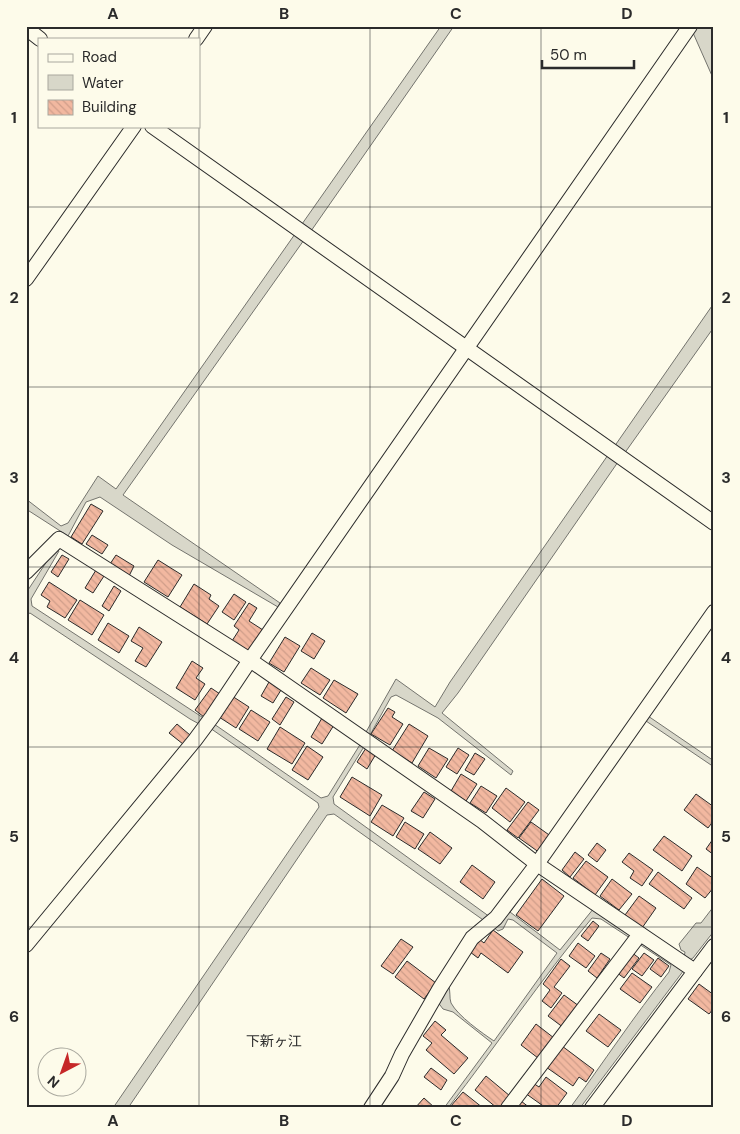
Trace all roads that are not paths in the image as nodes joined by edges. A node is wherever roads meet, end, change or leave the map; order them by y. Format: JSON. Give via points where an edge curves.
{"nodes":[{"id":1,"x":205,"y":26,"type":"edge"},
{"id":2,"x":689,"y":27,"type":"edge"},
{"id":3,"x":26,"y":28,"type":"edge"},
{"id":4,"x":39,"y":38,"type":"edge"},
{"id":5,"x":197,"y":38,"type":"edge"},
{"id":6,"x":133,"y":128,"type":"edge"},
{"id":7,"x":155,"y":128,"type":"edge"},
{"id":8,"x":26,"y":279,"type":"edge"},
{"id":9,"x":466,"y":348,"type":"junction"},
{"id":10,"x":714,"y":523,"type":"edge"},
{"id":11,"x":26,"y":572,"type":"edge"},
{"id":12,"x":714,"y":612,"type":"edge"},
{"id":13,"x":250,"y":660,"type":"junction"},
{"id":14,"x":537,"y":864,"type":"junction"},
{"id":15,"x":640,"y":934,"type":"junction"},
{"id":16,"x":26,"y":945,"type":"edge"},
{"id":17,"x":714,"y":946,"type":"edge"},
{"id":18,"x":695,"y":971,"type":"junction"},
{"id":19,"x":371,"y":1108,"type":"edge"},
{"id":20,"x":508,"y":1108,"type":"edge"},
{"id":21,"x":592,"y":1108,"type":"edge"}],
"edges":[{"from":1,"to":5,"type":"street"},
{"from":2,"to":9,"type":"street"},
{"from":3,"to":4,"type":"street"},
{"from":6,"to":8,"type":"street"},
{"from":7,"to":9,"type":"street"},
{"from":9,"to":10,"type":"street"},
{"from":9,"to":13,"type":"street"},
{"from":11,"to":13,"type":"street","via":[[59,539]]},
{"from":12,"to":14,"type":"street"},
{"from":13,"to":14,"type":"street","via":[[482,821]]},
{"from":13,"to":16,"type":"street","via":[[195,740]]},
{"from":14,"to":15,"type":"street"},
{"from":14,"to":19,"type":"street","via":[[496,918],[472,938]]},
{"from":15,"to":18,"type":"street"},
{"from":15,"to":20,"type":"street"},
{"from":17,"to":18,"type":"street"},
{"from":18,"to":21,"type":"street"}]}
